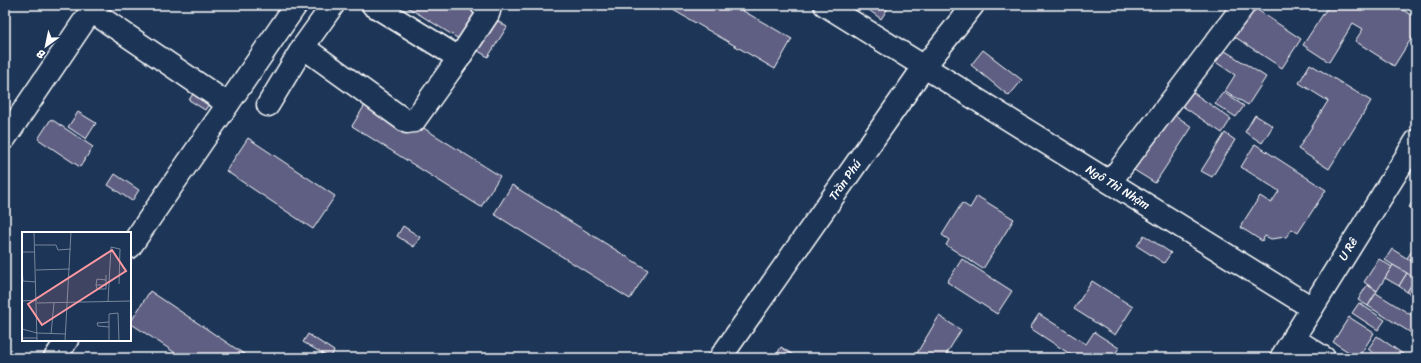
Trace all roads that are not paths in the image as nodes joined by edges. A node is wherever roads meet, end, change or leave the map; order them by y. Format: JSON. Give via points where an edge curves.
{"nodes":[{"id":1,"x":296,"y":5,"type":"edge"},
{"id":2,"x":333,"y":5,"type":"edge"},
{"id":3,"x":373,"y":5,"type":"edge"},
{"id":4,"x":482,"y":5,"type":"edge"},
{"id":5,"x":825,"y":5,"type":"edge"},
{"id":6,"x":973,"y":5,"type":"edge"},
{"id":7,"x":1244,"y":5,"type":"edge"},
{"id":8,"x":93,"y":8,"type":"edge"},
{"id":9,"x":303,"y":47,"type":"junction"},
{"id":10,"x":459,"y":58,"type":"junction"},
{"id":11,"x":924,"y":67,"type":"junction"},
{"id":12,"x":228,"y":104,"type":"junction"},
{"id":13,"x":268,"y":105,"type":"dead end"},
{"id":14,"x":5,"y":138,"type":"edge"},
{"id":15,"x":1416,"y":141,"type":"edge"},
{"id":16,"x":1110,"y":182,"type":"junction"},
{"id":17,"x":131,"y":246,"type":"edge"},
{"id":18,"x":1312,"y":308,"type":"junction"},
{"id":19,"x":1293,"y":338,"type":"junction"},
{"id":20,"x":66,"y":341,"type":"edge"},
{"id":21,"x":54,"y":358,"type":"edge"},
{"id":22,"x":720,"y":358,"type":"edge"},
{"id":23,"x":1281,"y":358,"type":"edge"},
{"id":24,"x":1324,"y":358,"type":"edge"}],
"edges":[{"from":1,"to":12,"type":"street"},
{"from":2,"to":9,"type":"street"},
{"from":3,"to":10,"type":"street"},
{"from":4,"to":10,"type":"street","via":[[489,11],[488,14]]},
{"from":5,"to":11,"type":"street","name":"Ngô Thì Nhậm"},
{"from":6,"to":11,"type":"street","name":"Trần Phú"},
{"from":7,"to":16,"type":"street"},
{"from":8,"to":12,"type":"street"},
{"from":8,"to":14,"type":"street"},
{"from":9,"to":10,"type":"street","via":[[407,122],[414,121]]},
{"from":9,"to":13,"type":"street"},
{"from":11,"to":16,"type":"street","name":"Ngô Thì Nhậm"},
{"from":11,"to":22,"type":"street","name":"Trần Phú"},
{"from":12,"to":17,"type":"street"},
{"from":15,"to":18,"type":"street","name":"U Rê"},
{"from":16,"to":18,"type":"street","name":"Ngô Thì Nhậm"},
{"from":18,"to":19,"type":"street","name":"U Rê"},
{"from":19,"to":23,"type":"street","name":"U Rê"},
{"from":19,"to":24,"type":"street"},
{"from":20,"to":21,"type":"street"}]}
